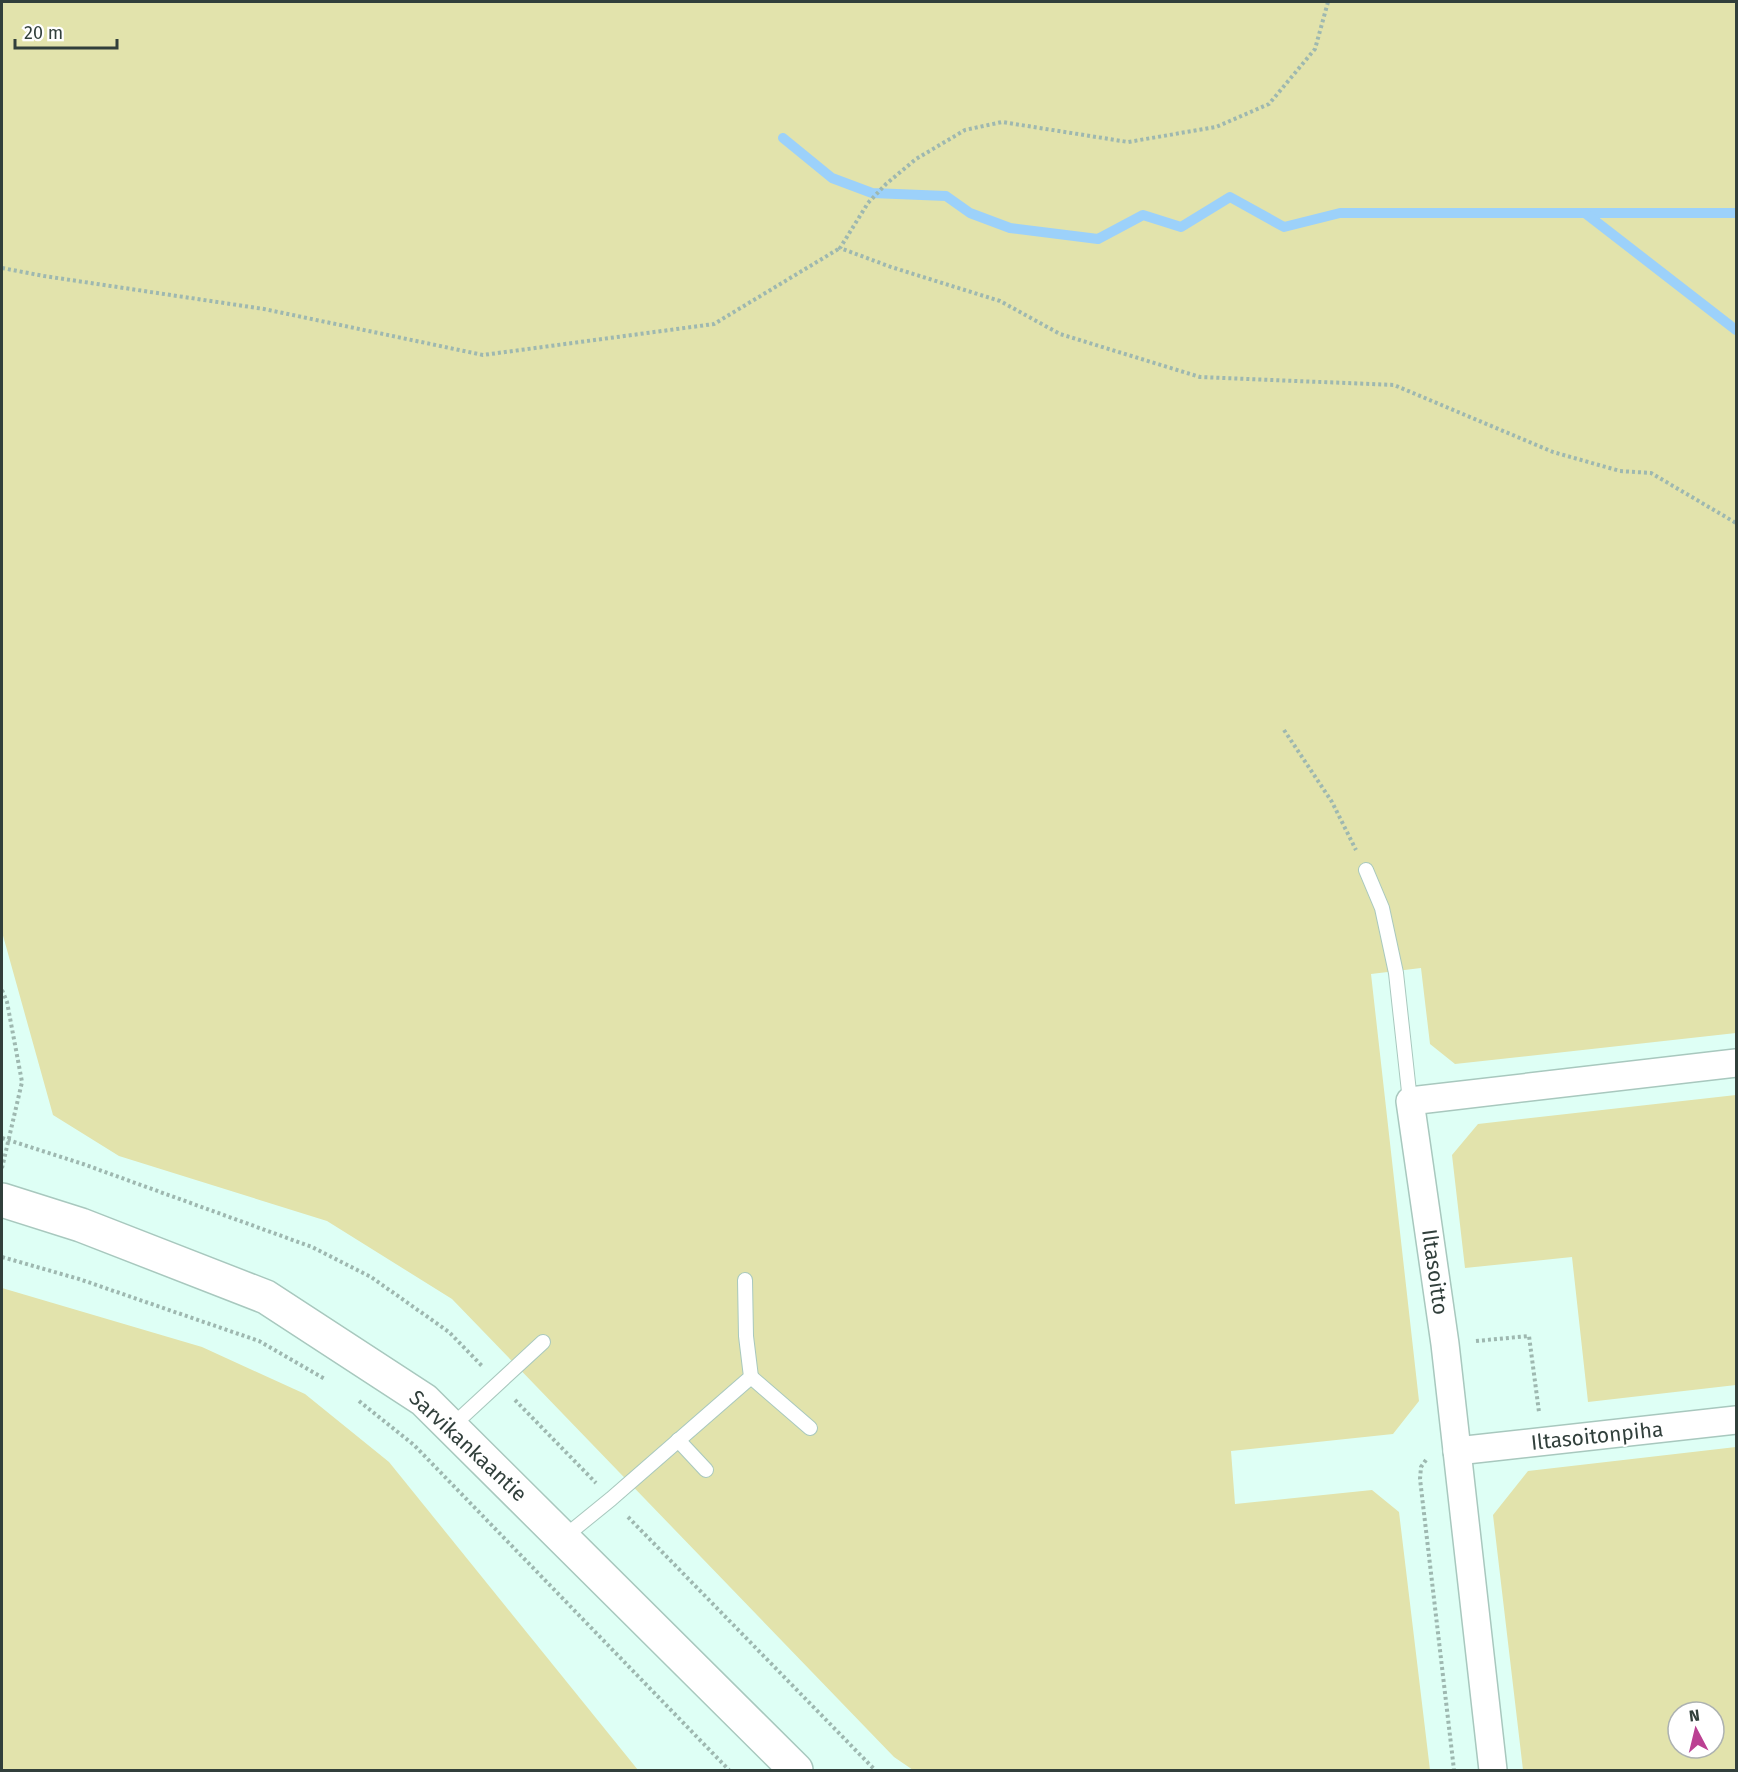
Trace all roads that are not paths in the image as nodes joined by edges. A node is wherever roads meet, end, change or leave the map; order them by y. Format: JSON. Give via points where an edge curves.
{"nodes":[{"id":1,"x":1366,"y":870,"type":"road end"},
{"id":2,"x":1737,"y":1064,"type":"edge"},
{"id":3,"x":1410,"y":1101,"type":"junction"},
{"id":4,"x":2,"y":1200,"type":"edge"},
{"id":5,"x":744,"y":1280,"type":"dead end"},
{"id":6,"x":543,"y":1342,"type":"dead end"},
{"id":7,"x":751,"y":1377,"type":"junction"},
{"id":8,"x":1737,"y":1420,"type":"edge"},
{"id":9,"x":451,"y":1427,"type":"junction"},
{"id":10,"x":810,"y":1428,"type":"dead end"},
{"id":11,"x":678,"y":1440,"type":"junction"},
{"id":12,"x":1457,"y":1451,"type":"junction"},
{"id":13,"x":706,"y":1470,"type":"dead end"},
{"id":14,"x":563,"y":1538,"type":"junction"},
{"id":15,"x":796,"y":1770,"type":"edge"},
{"id":16,"x":1493,"y":1770,"type":"edge"}],
"edges":[{"from":1,"to":3,"type":"lane","via":[[1382,908],[1396,973]]},
{"from":2,"to":3,"type":"street"},
{"from":3,"to":12,"type":"street","name":"Iltasoitto"},
{"from":4,"to":9,"type":"street","name":"Sarvikankaantie","via":[[81,1225],[266,1297],[424,1400]]},
{"from":5,"to":7,"type":"lane"},
{"from":6,"to":9,"type":"lane"},
{"from":7,"to":10,"type":"lane"},
{"from":7,"to":11,"type":"lane"},
{"from":8,"to":12,"type":"street","name":"Iltasoitonpiha"},
{"from":9,"to":14,"type":"street","name":"Sarvikankaantie"},
{"from":11,"to":13,"type":"lane"},
{"from":11,"to":14,"type":"lane"},
{"from":12,"to":16,"type":"street","name":"Iltasoitto"},
{"from":14,"to":15,"type":"street","name":"Sarvikankaantie"}]}
